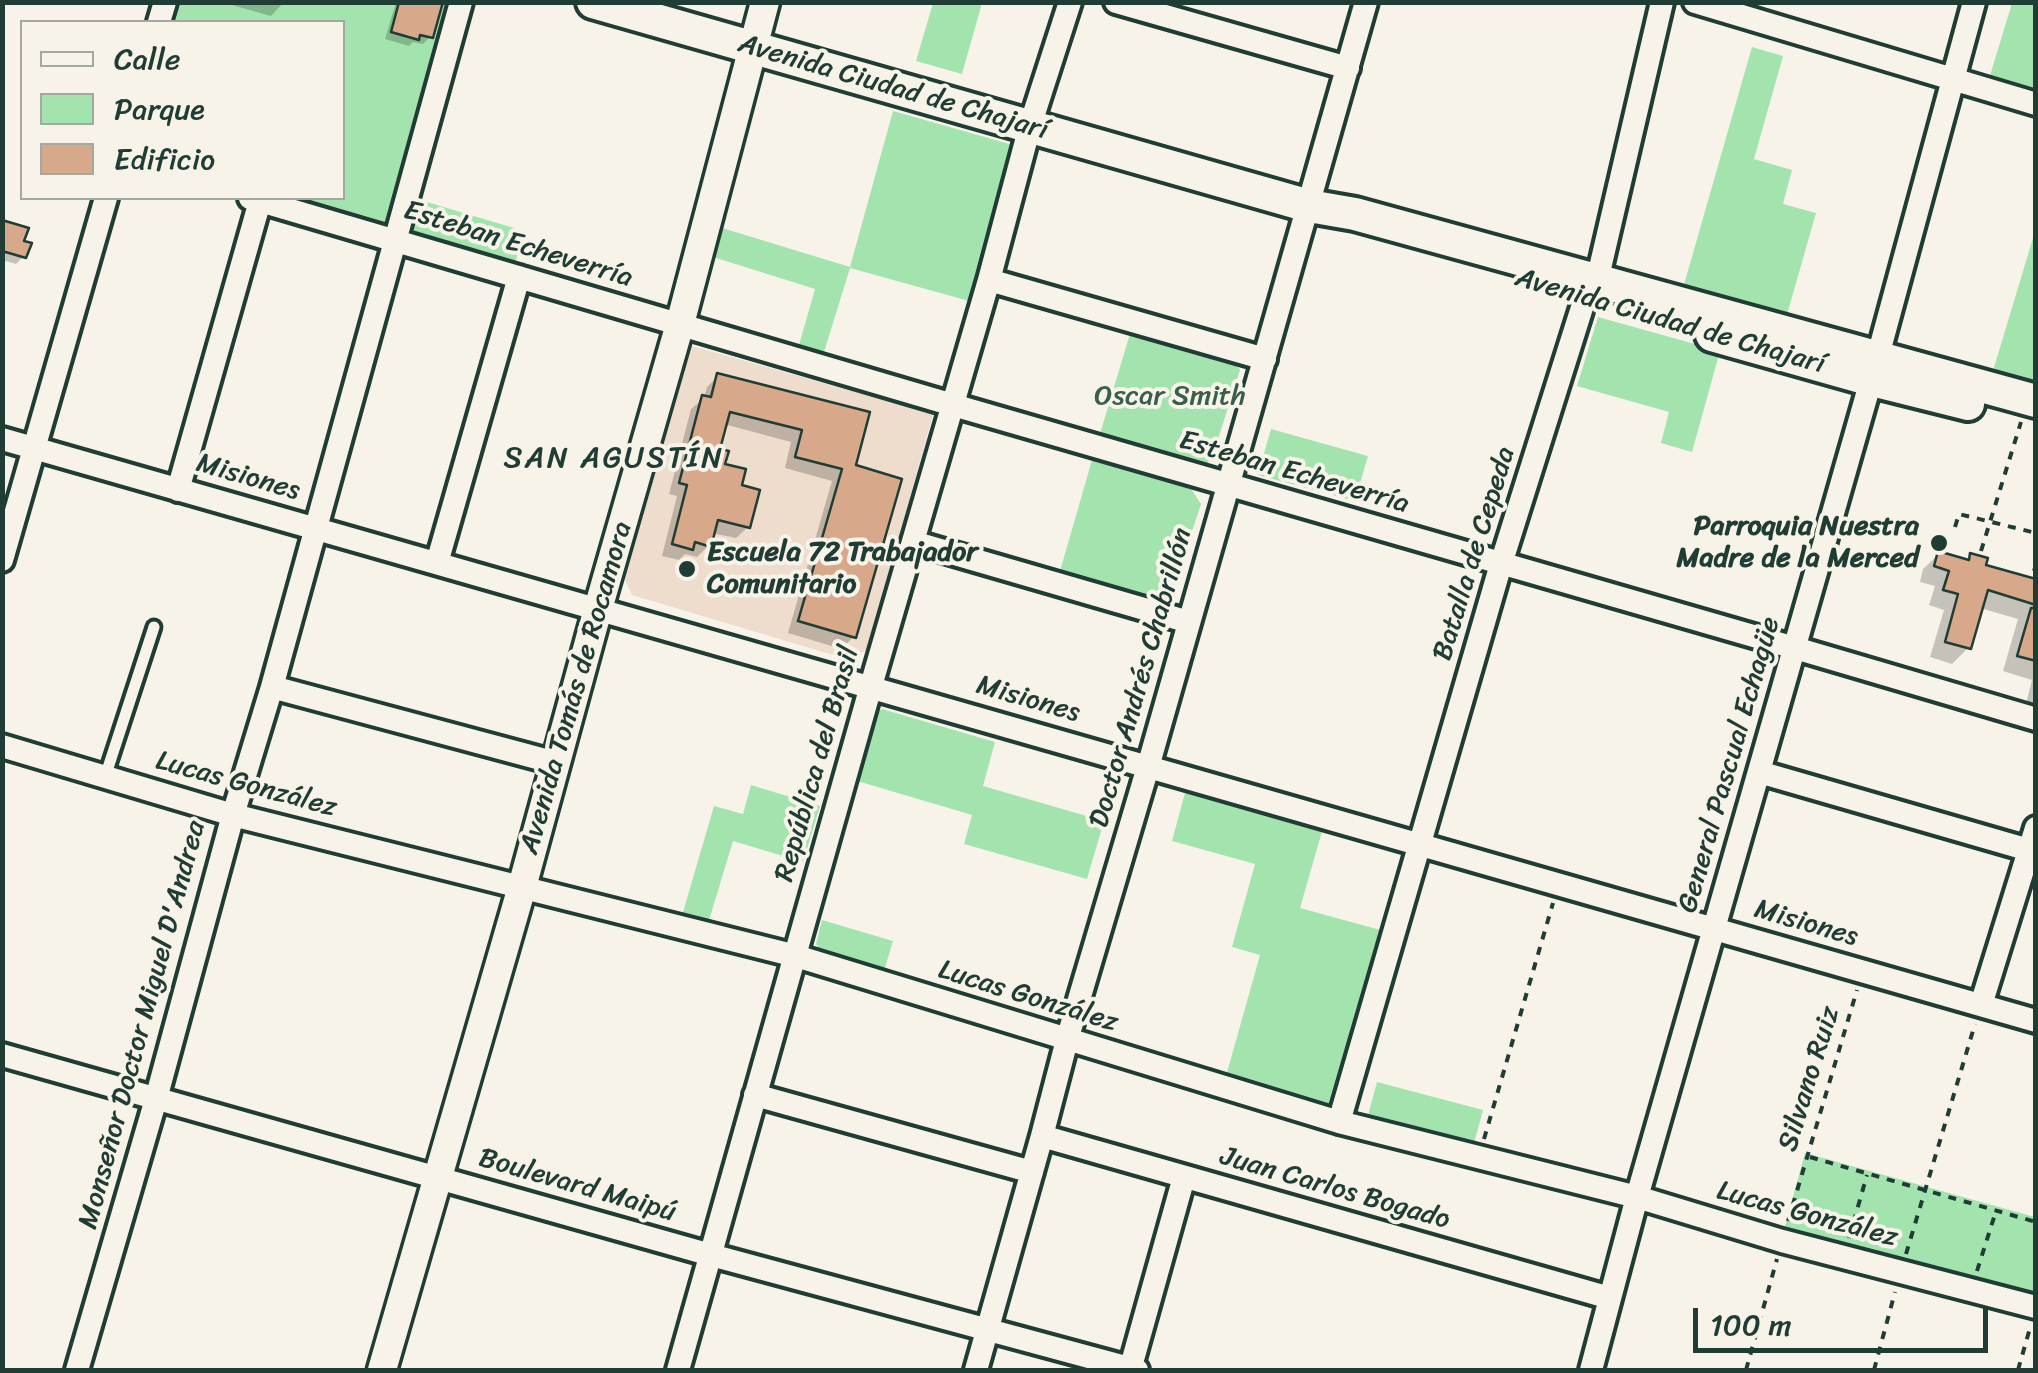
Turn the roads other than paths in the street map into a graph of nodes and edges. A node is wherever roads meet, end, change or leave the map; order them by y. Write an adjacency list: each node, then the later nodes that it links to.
1 (461, 2): 19 (street, Monseñor Doctor Miguel D'Andrea)
2 (593, 2): 10 (main road, Avenida Ciudad de Chajarí)
3 (765, 2): 10 (street, Avenida Tomás de Rocamora)
4 (1070, 2): 14 (street, República del Brasil)
5 (1116, 2): 11 (street)
6 (1366, 2): 11 (street, Doctor Andrés Chabrillón)
7 (1662, 2): 22 (street, Batalla de Cepeda)
8 (1694, 2): 12 (street)
9 (1974, 2): 12 (street, General Pascual Echagüe)
10 (752, 49): 14 (main road, Avenida Ciudad de Chajarí); 23 (street, Avenida Tomás de Rocamora)
11 (1348, 68): 18 (street, Doctor Andrés Chabrillón)
12 (1952, 80): 13 (street); 25 (street, General Pascual Echagüe)
13 (2036, 104)
14 (1030, 126): 18 (main road, Avenida Ciudad de Chajarí); 21 (street, República del Brasil)
15 (105, 200): 29 (street)
16 (255, 200): 31 (street)
17 (258, 200): 19 (street, Esteban Echeverría)
18 (1310, 206): 22 (main road, Avenida Ciudad de Chajarí); 24 (street, Doctor Andrés Chabrillón)
19 (394, 239): 20 (street, Esteban Echeverría); 32 (street, Monseñor Doctor Miguel D'Andrea)
20 (519, 277): 23 (street, Esteban Echeverría); 35 (street)
21 (990, 280): 24 (street); 26 (street, República del Brasil)
22 (1591, 290): 25 (main road, Avenida Ciudad de Chajarí); 36 (street, Batalla de Cepeda)
23 (680, 324): 26 (street, Esteban Echeverría); 37 (street, Avenida Tomás de Rocamora)
24 (1264, 359): 30 (street, Doctor Andrés Chabrillón)
25 (1875, 368): 27 (main road, Avenida Ciudad de Chajarí); 40 (street, General Pascual Echagüe)
26 (952, 406): 30 (street, Esteban Echeverría); 33 (street, República del Brasil)
27 (2031, 414)
28 (2, 439): 29 (street, Misiones)
29 (34, 448): 31 (street, Misiones); 34 (street)
30 (1228, 486): 36 (street, Esteban Echeverría); 38 (street, Doctor Andrés Chabrillón)
31 (178, 490): 32 (street, Misiones)
32 (316, 529): 35 (street, Misiones); 42 (street, Monseñor Doctor Miguel D'Andrea)
33 (913, 542): 38 (street); 41 (street, República del Brasil)
34 (2, 560)
35 (437, 564): 37 (street, Misiones)
36 (1501, 564): 40 (street, Esteban Echeverría); 51 (street, Batalla de Cepeda)
37 (598, 610): 41 (street, Misiones); 45 (street, Avenida Tomás de Rocamora)
38 (1190, 622): 46 (street, Doctor Andrés Chabrillón)
39 (154, 627): 48 (lane)
40 (1795, 648): 43 (street, Esteban Echeverría); 47 (street, General Pascual Echagüe)
41 (871, 686): 46 (street, Misiones); 54 (street, República del Brasil)
42 (272, 687): 45 (street); 49 (street, Monseñor Doctor Miguel D'Andrea)
43 (2036, 719)
44 (2, 746): 48 (street, Lucas González)
45 (556, 763): 52 (street, Avenida Tomás de Rocamora)
46 (1148, 767): 51 (street, Misiones); 57 (street, Doctor Andrés Chabrillón)
47 (1759, 772): 50 (street); 53 (street, General Pascual Echagüe)
48 (105, 777): 49 (street, Lucas González)
49 (232, 816): 52 (street, Lucas González); 60 (street, Monseñor Doctor Miguel D'Andrea)
50 (2032, 839): 55 (street)
51 (1420, 846): 53 (street, Misiones); 61 (street, Batalla de Cepeda)
52 (522, 887): 54 (street, Lucas González); 65 (street, Avenida Tomás de Rocamora)
53 (1713, 929): 55 (street, Misiones); 66 (street, General Pascual Echagüe)
54 (796, 956): 57 (street, Lucas González); 59 (street, República del Brasil)
55 (1981, 1005): 56 (street, Misiones)
56 (2036, 1021)
57 (1066, 1040): 61 (street, Lucas González); 62 (street, Doctor Andrés Chabrillón)
58 (2, 1055): 60 (street, Boulevard Maipú)
59 (755, 1095): 63 (street); 67 (street, República del Brasil)
60 (156, 1099): 65 (street, Boulevard Maipú); 71 (street, Monseñor Doctor Miguel D'Andrea)
61 (1340, 1122): 66 (street, Lucas González)
62 (1042, 1136): 63 (street, Doctor Andrés Chabrillón); 64 (street, Juan Carlos Bogado)
63 (1032, 1172): 70 (street, Doctor Andrés Chabrillón)
64 (1184, 1177): 68 (street, Juan Carlos Bogado); 75 (street)
65 (438, 1178): 67 (street, Boulevard Maipú); 72 (street, Avenida Tomás de Rocamora)
66 (1637, 1198): 68 (street, General Pascual Echagüe); 69 (street, Lucas González)
67 (711, 1255): 70 (street, Boulevard Maipú); 73 (street, República del Brasil)
68 (1610, 1298): 76 (street, General Pascual Echagüe)
69 (2033, 1316)
70 (988, 1329): 74 (street, Doctor Andrés Chabrillón); 75 (street, Boulevard Maipú)
71 (77, 1370)
72 (382, 1370)
73 (678, 1370)
74 (976, 1370)
75 (1133, 1370)
76 (1591, 1370)

